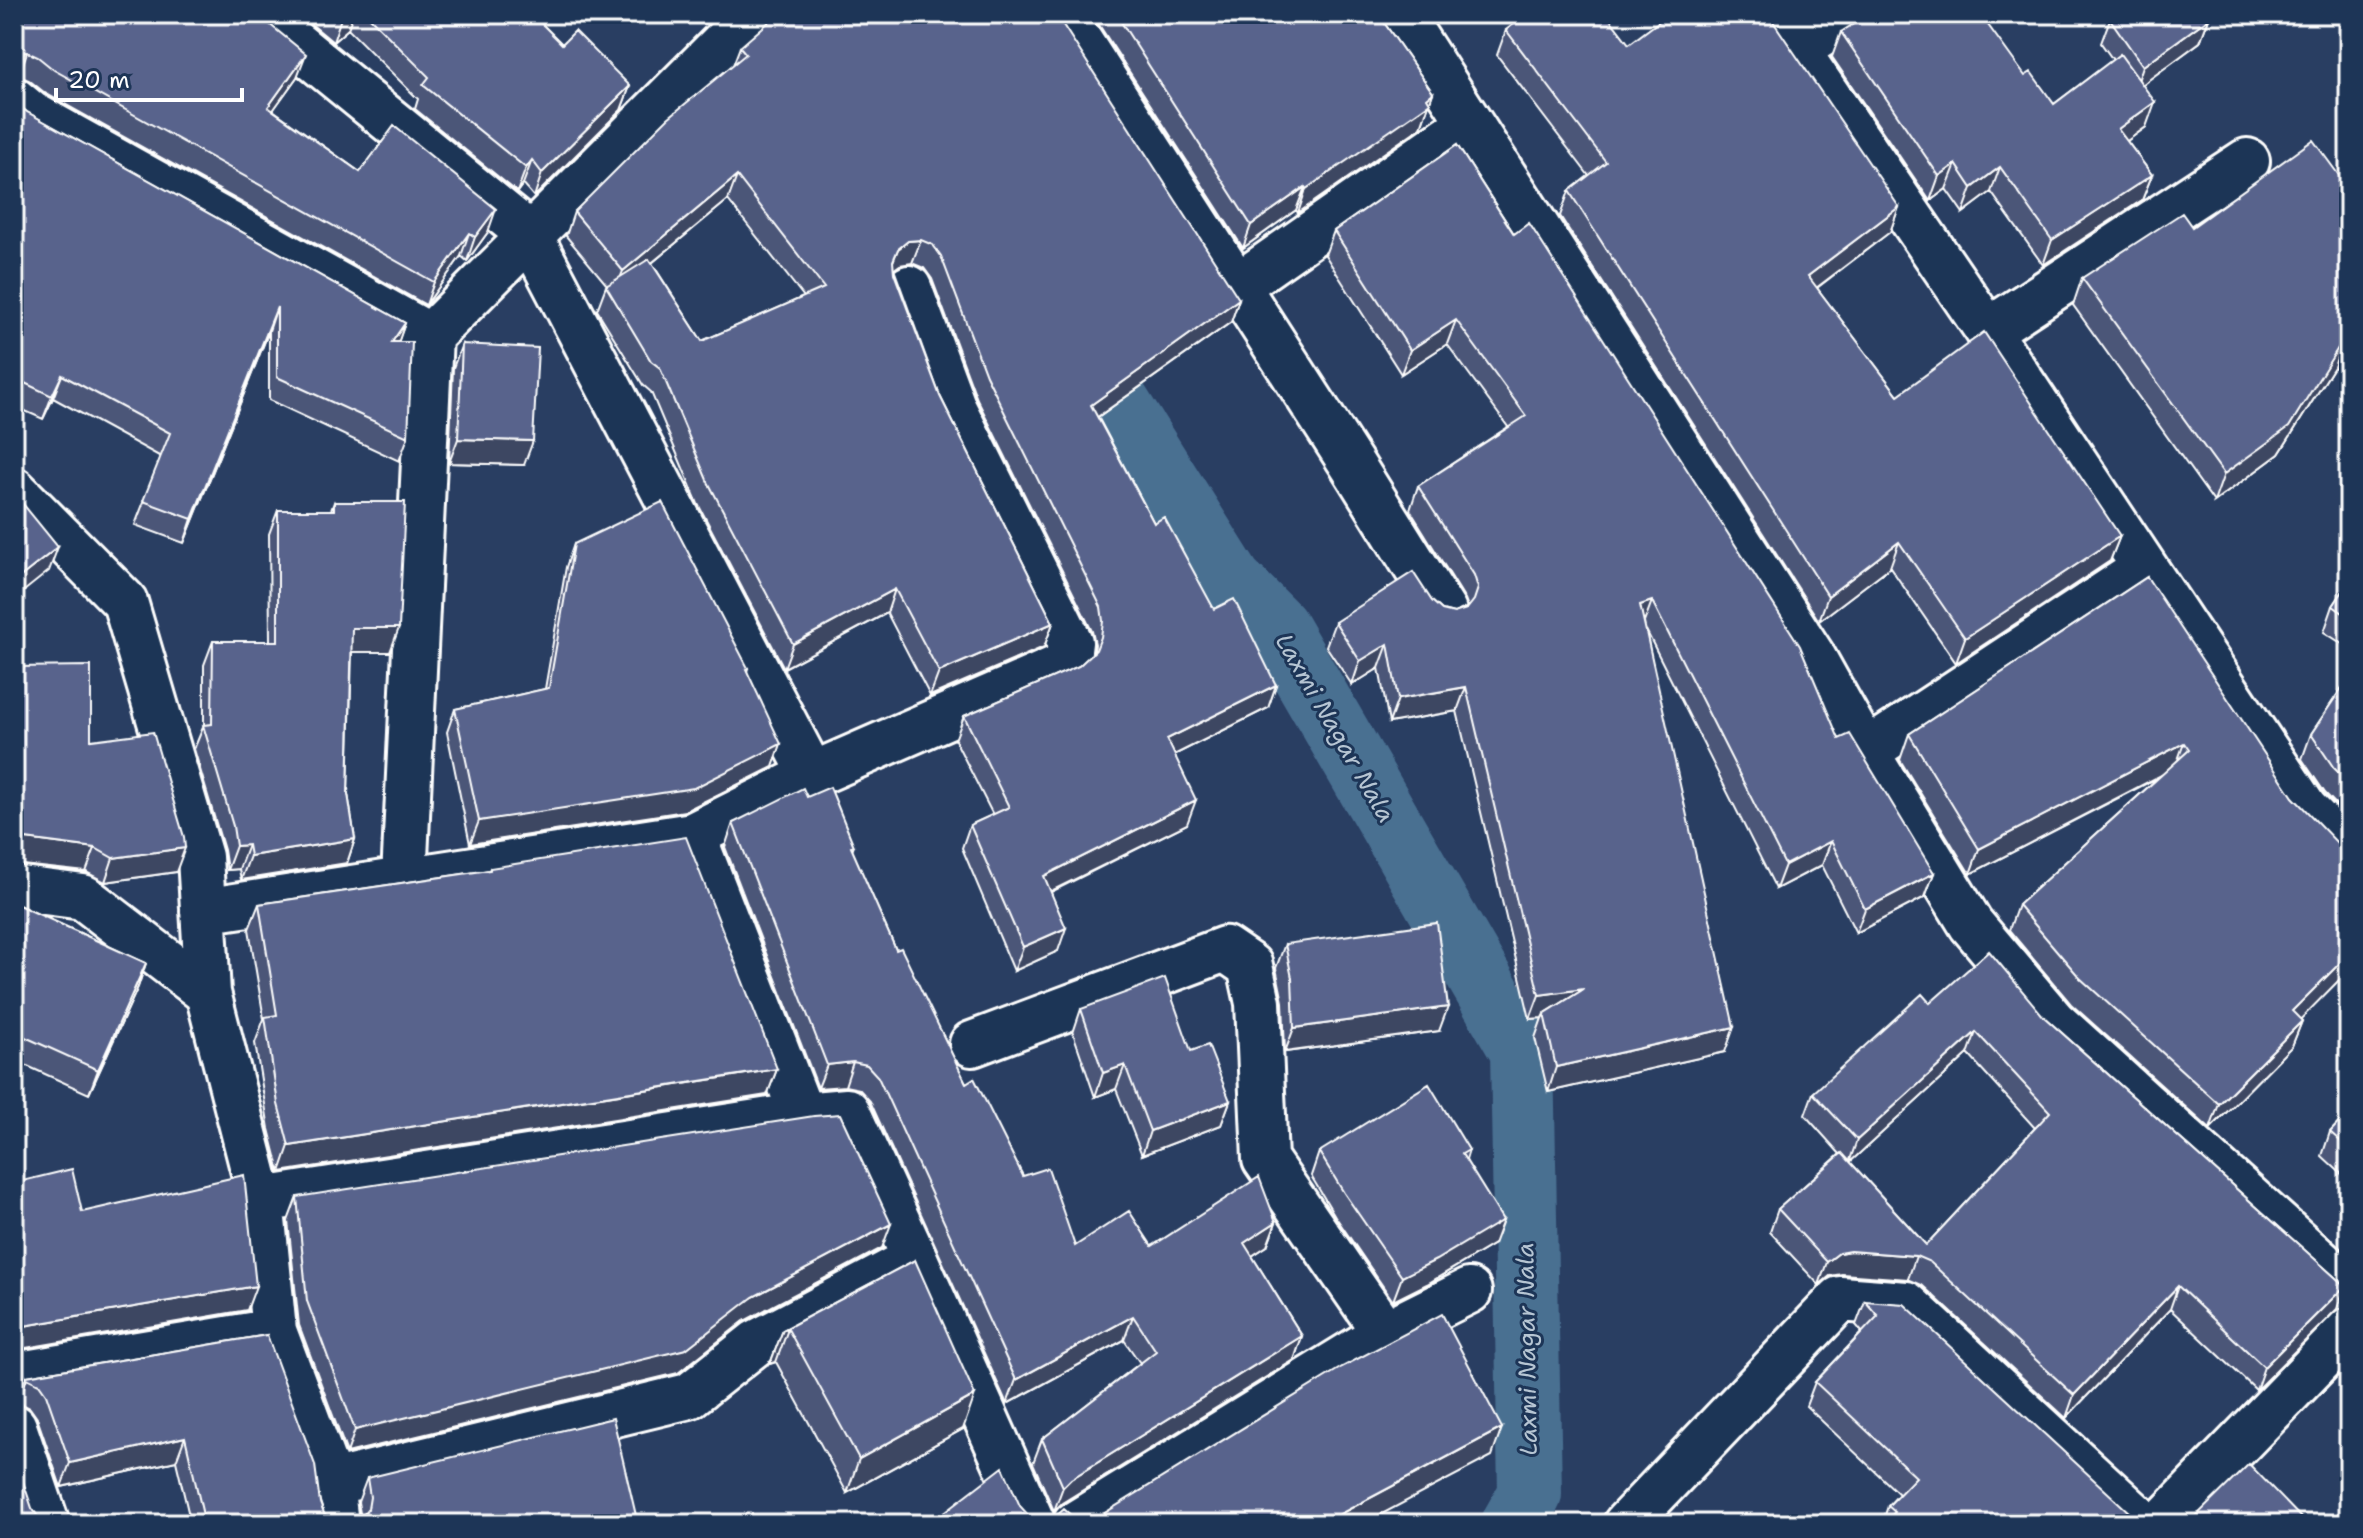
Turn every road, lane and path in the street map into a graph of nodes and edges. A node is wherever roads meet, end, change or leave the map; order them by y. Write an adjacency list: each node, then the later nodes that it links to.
1 (259, 14): 11 (street)
2 (1062, 14): 12 (street)
3 (1400, 14): 9 (street)
4 (1772, 14): 7 (street)
5 (1853, 14): 7 (street)
6 (748, 19): 11 (street)
7 (1797, 50): 14 (street)
8 (14, 100): 15 (street)
9 (1470, 123): 12 (street); 19 (street)
10 (2247, 161): 14 (street)
11 (529, 234): 15 (street); 20 (street)
12 (1237, 286): 18 (street)
13 (909, 288): 20 (street)
14 (1988, 331): 17 (street)
15 (430, 336): 23 (street)
16 (14, 490): 25 (street)
17 (2145, 568): 19 (street); 22 (street)
18 (1444, 612)
19 (1866, 752): 31 (street)
20 (812, 775): 21 (street)
21 (693, 835): 23 (street); 28 (street)
22 (2349, 854)
23 (404, 879): 25 (street)
24 (14, 888): 26 (street)
25 (203, 911): 26 (street)
26 (208, 993): 29 (street)
27 (972, 1044): 35 (street)
28 (802, 1115): 29 (street); 30 (street)
29 (261, 1200): 34 (street)
30 (915, 1259): 38 (street); 40 (street)
31 (2349, 1288)
32 (1469, 1291): 35 (street)
33 (2349, 1330): 44 (street)
34 (274, 1331): 36 (street); 38 (street)
35 (1385, 1333): 41 (street)
36 (14, 1375)
37 (14, 1427): 39 (street)
38 (333, 1504)
39 (47, 1524)
40 (1033, 1524)
41 (1075, 1524)
42 (1626, 1524): 43 (street)
43 (2144, 1524)
44 (2161, 1524)

